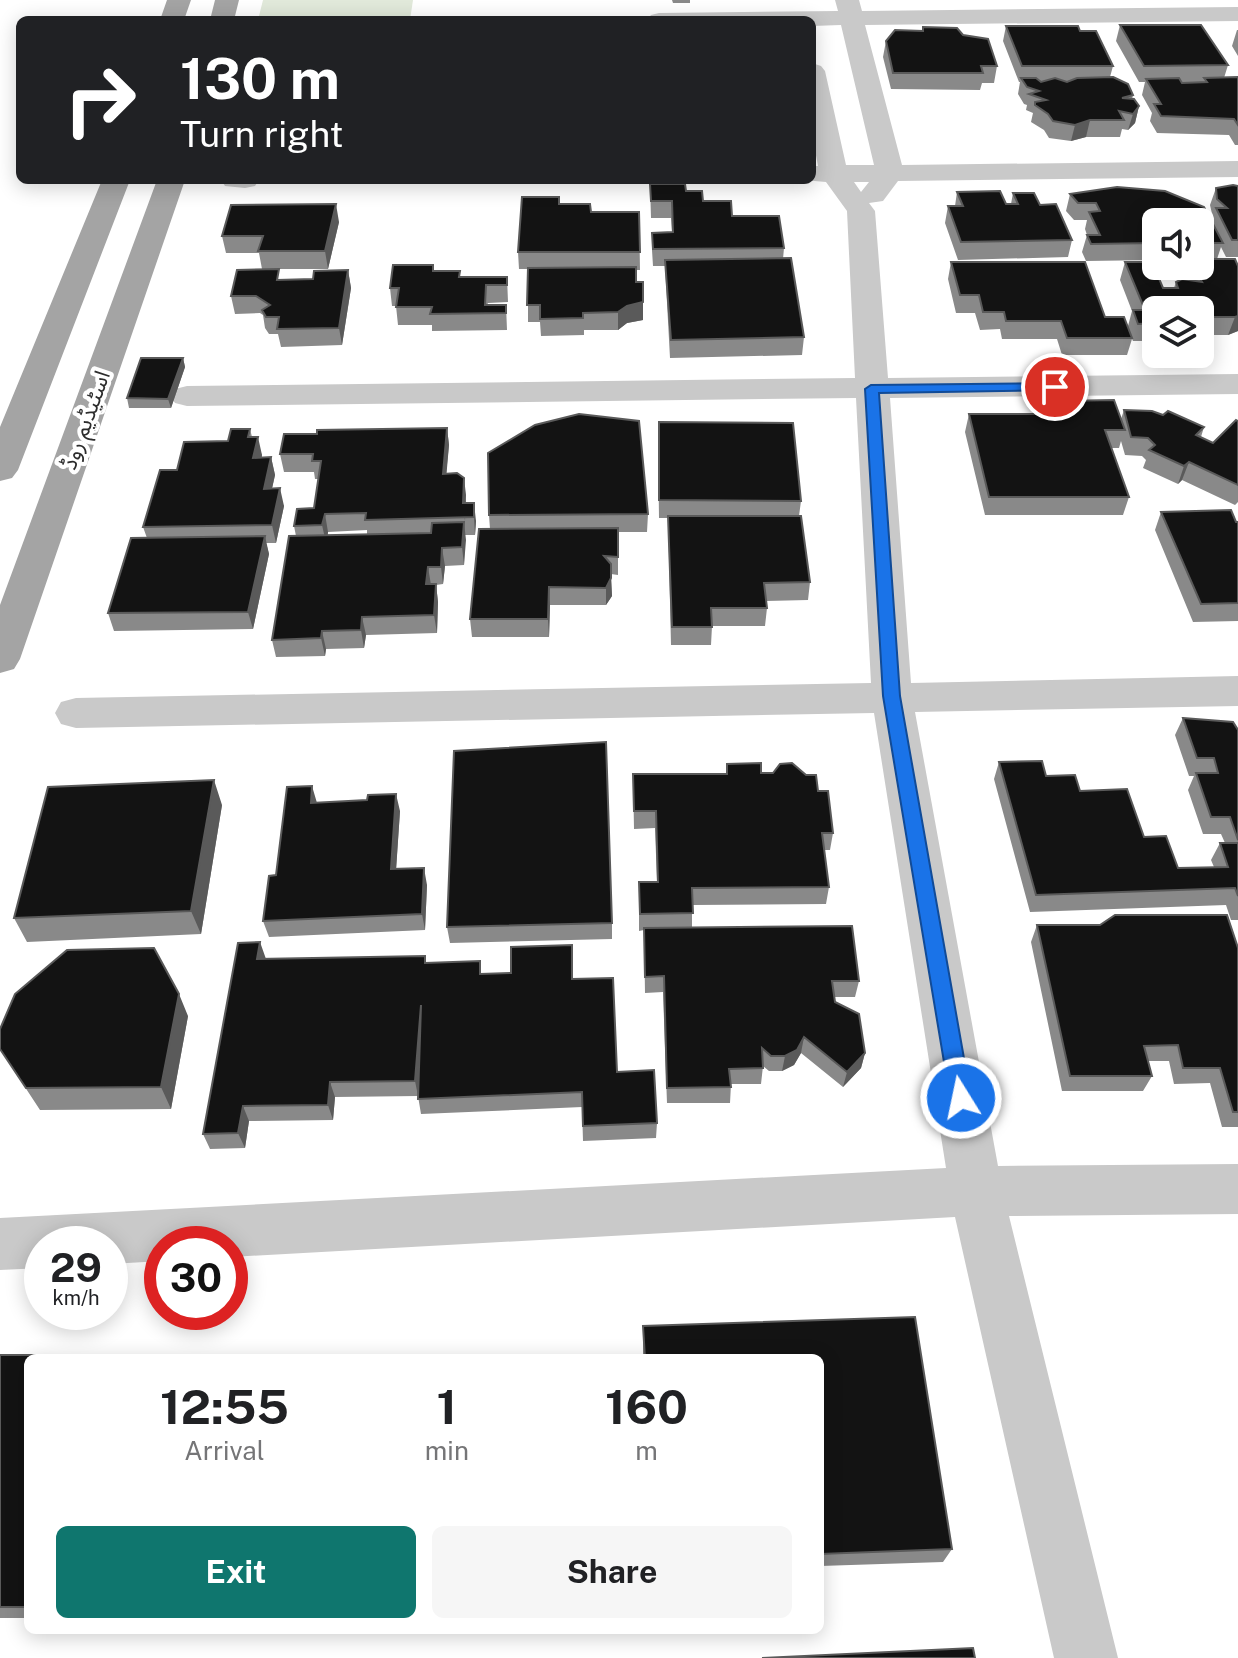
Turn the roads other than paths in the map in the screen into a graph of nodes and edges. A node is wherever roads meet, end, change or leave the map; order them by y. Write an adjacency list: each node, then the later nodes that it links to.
1 (850, 9): 2 (street); 3 (street); 7 (street)
2 (799, 13): 4 (street)
3 (1238, 14)
4 (739, 16)
5 (816, 108): 8 (street)
6 (1238, 169): 7 (street)
7 (890, 173): 8 (street); 11 (street)
8 (823, 174): 11 (street)
9 (114, 184): 15 (main road)
10 (170, 184): 17 (main road, اسٹیڈیم روڈ)
11 (861, 211): 13 (street)
12 (1238, 384): 13 (street)
13 (871, 389): 14 (street); 19 (street)
14 (187, 396)
15 (7, 438): 16 (main road)
16 (0, 470)
17 (0, 659)
18 (1238, 691): 19 (street)
19 (892, 696): 20 (street); 22 (street)
20 (76, 713)
21 (1238, 1189): 22 (street)
22 (976, 1191): 23 (street); 24 (street)
23 (0, 1244)
24 (1086, 1658)

